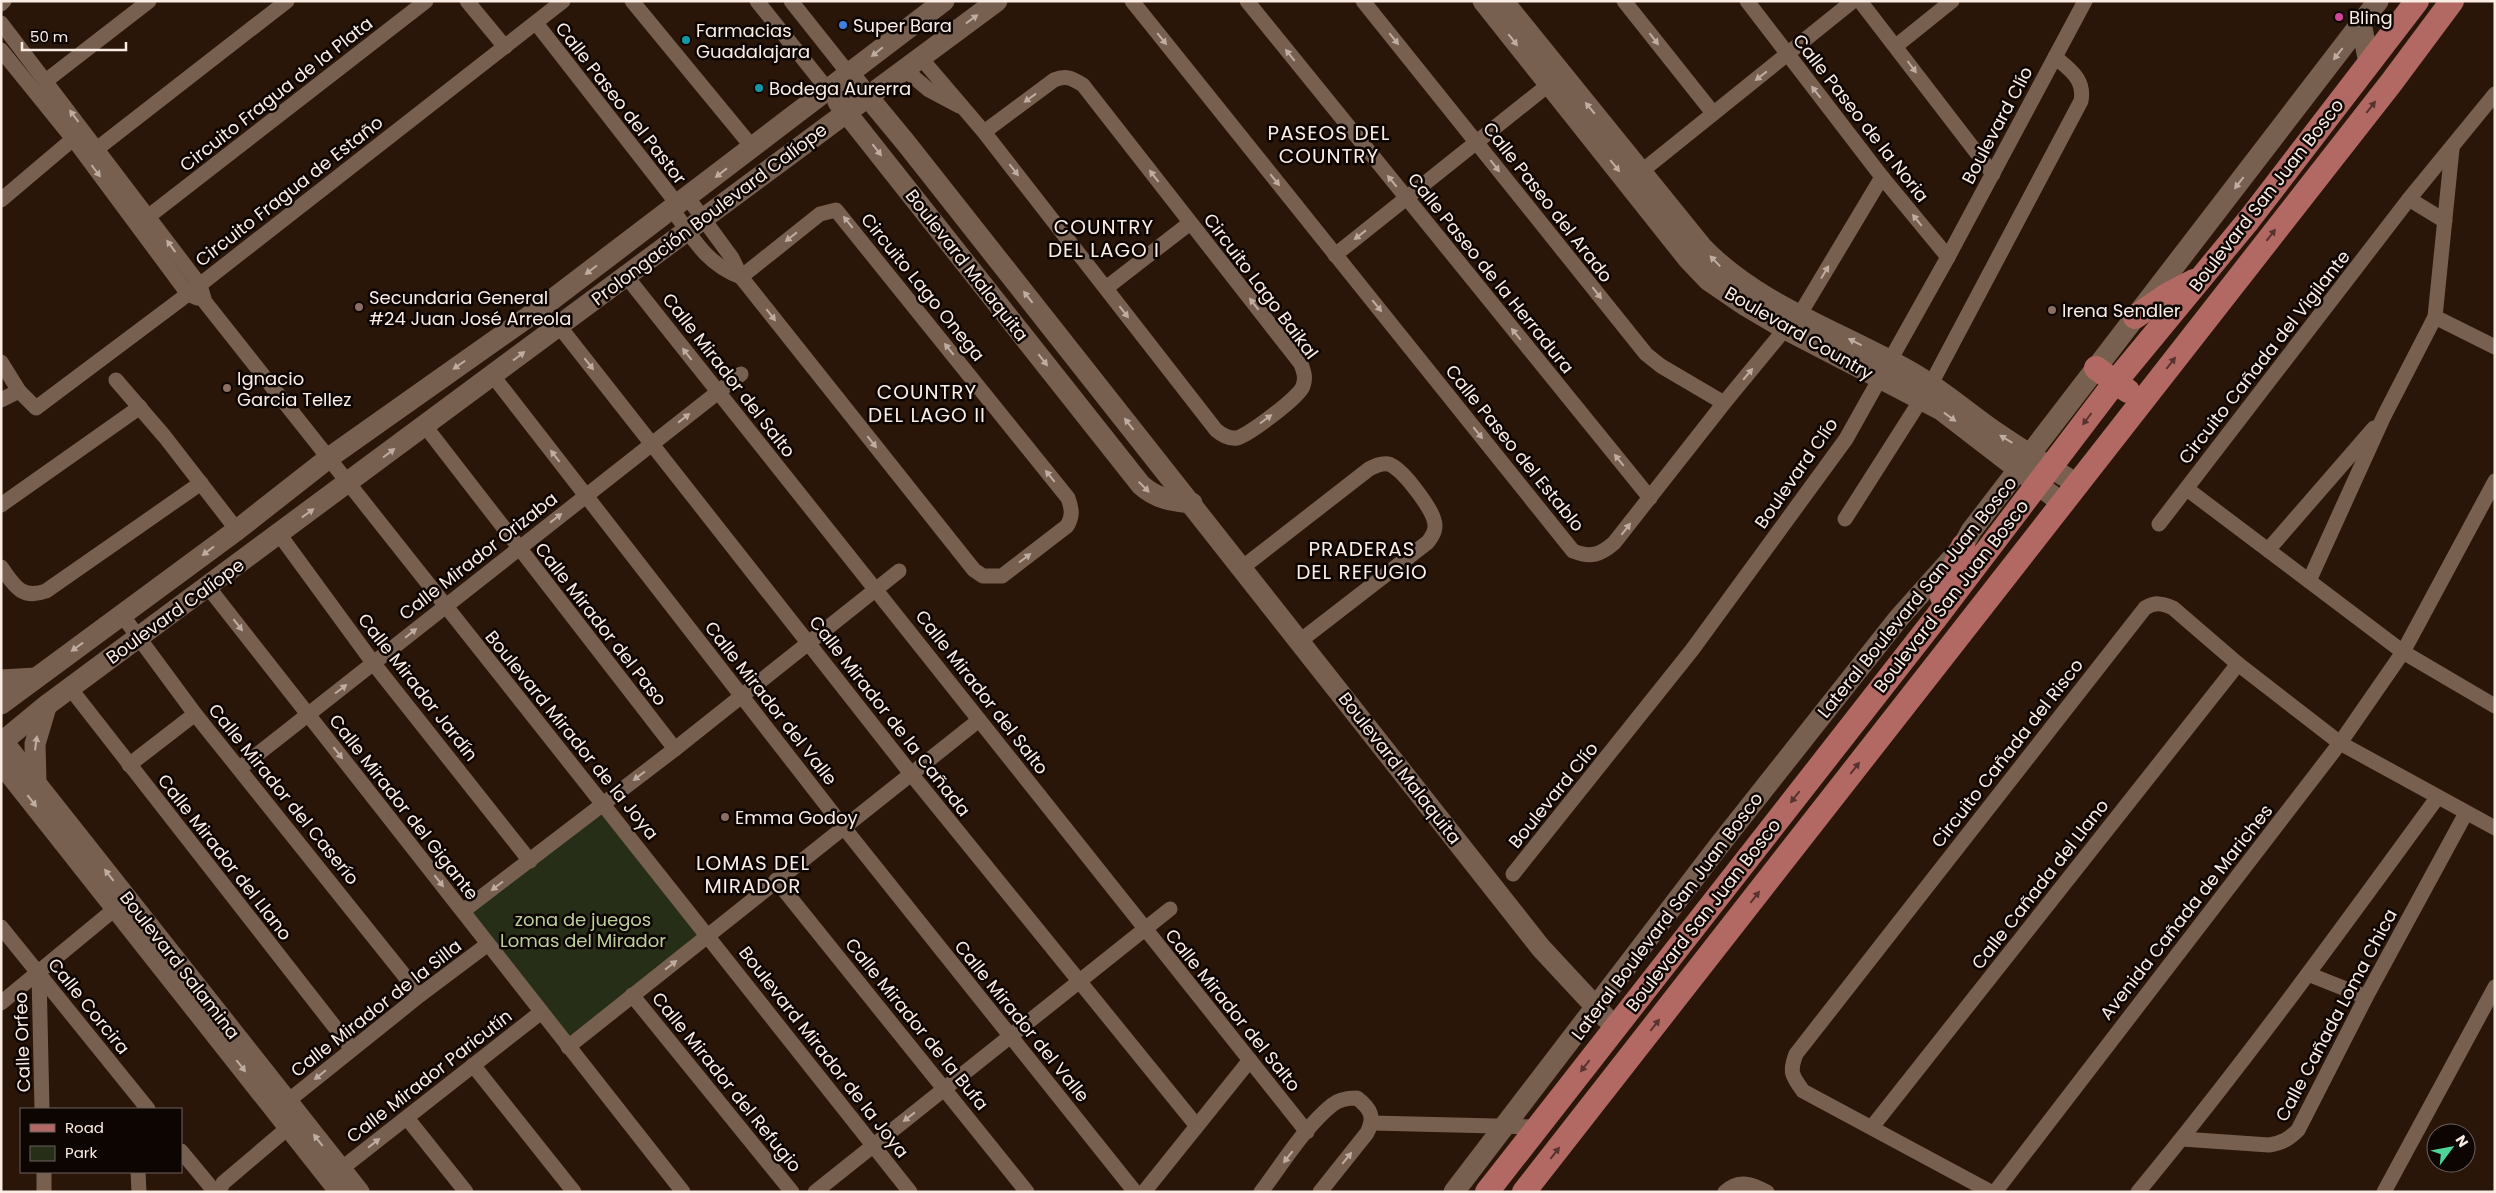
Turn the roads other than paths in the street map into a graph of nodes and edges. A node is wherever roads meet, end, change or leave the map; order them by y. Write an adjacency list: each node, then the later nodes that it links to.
1 (149, 1): 36 (street)
2 (287, 1): 49 (street)
3 (426, 1): 59 (street, Circuito Fragua de la Plata)
4 (467, 1): 28 (street)
5 (563, 1): 26 (street, Circuito Fragua de Estaño)
6 (632, 1): 50 (street)
7 (757, 1): 38 (street, Boulevard Malaquita)
8 (791, 1): 35 (street, Boulevard Malaquita)
9 (997, 1): 33 (street, Prolongación Boulevard Calíope, one-way to 9)
10 (1132, 1): 63 (street, Calle Paseo del Establo, one-way to 63)
11 (1247, 1): 56 (street, Calle Paseo de la Herradura, one-way to 11)
12 (1363, 1): 48 (street, Calle Paseo del Arado, one-way to 48)
13 (1483, 1): 37 (street, Boulevard Country, one-way to 37)
14 (1503, 1): 37 (street, Boulevard Country)
15 (1624, 1): 44 (street, one-way to 44)
16 (1747, 1): 31 (street, Calle Paseo de la Noria)
17 (1853, 1): 31 (street)
18 (1860, 1): 29 (street)
19 (1952, 1): 29 (street)
20 (2085, 1): 32 (street, Boulevard Clío)
21 (2378, 1): 27 (street, Lateral Boulevard San Juan Bosco)
22 (2417, 1): 34 (main road, Boulevard San Juan Bosco)
23 (2452, 1): 91 (main road, Boulevard San Juan Bosco, one-way to 23)
24 (937, 3): 35 (street, Prolongación Boulevard Calíope, one-way to 35)
25 (1, 22): 36 (street, Boulevard Mirador de la Joya)
26 (536, 23): 28 (street, Circuito Fragua de Estaño); 58 (street, Calle Paseo del Pastor)
27 (2361, 23): 34 (street); 42 (street, Lateral Boulevard San Juan Bosco, one-way to 42)
28 (505, 46): 68 (street, Circuito Fragua de Estaño)
29 (1896, 46): 53 (street, one-way to 53)
30 (1, 50): 47 (street, Boulevard Mirador de la Joya)
31 (1787, 55): 44 (street, one-way to 44); 54 (street, Calle Paseo de la Noria, one-way to 31)
32 (2054, 57): 53 (street, Boulevard Clío); 88 (street, Boulevard Clío)
33 (912, 63): 40 (street, Prolongación Boulevard Calíope); 41 (street, Circuito Lago Baikal); 41 (street, Circuito Lago Baikal)
34 (2369, 63): 45 (main road, Boulevard San Juan Bosco)
35 (849, 74): 38 (street, Prolongación Boulevard Calíope); 40 (street, Boulevard Malaquita)
36 (47, 80): 49 (street, Boulevard Mirador de la Joya, one-way to 36)
37 (1555, 80): 48 (street); 52 (street, Boulevard Country, one-way to 37); 76 (street, Boulevard Country, one-way to 76)
38 (828, 90): 43 (street, Boulevard Malaquita); 50 (street, Prolongación Boulevard Calíope)
39 (2495, 94): 51 (street, Circuito Cañada del Vigilante)
40 (868, 96): 43 (street, Prolongación Boulevard Calíope); 105 (street, Boulevard Malaquita, one-way to 40)
41 (964, 109): 46 (street, Circuito Lago Baikal)
42 (2293, 111): 45 (street); 73 (street, Lateral Boulevard San Juan Bosco, one-way to 73)
43 (847, 112): 62 (street, Prolongación Boulevard Calíope); 105 (street, Boulevard Malaquita, one-way to 105)
44 (1713, 114): 52 (street)
45 (2318, 130): 65 (main road, Boulevard San Juan Bosco)
46 (984, 132): 61 (street, Circuito Lago Baikal, one-way to 46); 69 (street, Circuito Lago Baikal, one-way to 69)
47 (73, 139): 55 (street); 70 (street, Boulevard Mirador de la Joya, one-way to 70)
48 (1476, 142): 56 (street); 90 (street, Calle Paseo del Arado, one-way to 90)
49 (98, 148): 59 (street, Boulevard Mirador de la Joya)
50 (753, 148): 58 (street, Prolongación Boulevard Calíope, one-way to 58)
51 (2452, 149): 57 (street, Circuito Cañada del Vigilante); 60 (street)
52 (1642, 171): 72 (street, Boulevard Country, one-way to 52)
53 (1993, 174): 64 (street, Boulevard Clío)
54 (1882, 177): 64 (street, Calle Paseo de la Noria, one-way to 54); 72 (street, Calle Paseo del Establo, one-way to 54)
55 (3, 193)
56 (1406, 199): 63 (street, one-way to 63); 104 (street, Calle Paseo de la Herradura, one-way to 56)
57 (2409, 199): 60 (street); 101 (street, Circuito Cañada del Vigilante)
58 (679, 204): 62 (street, Circuito Lago Onega); 96 (street, Prolongación Boulevard Calíope, one-way to 96)
59 (149, 216): 68 (street, Boulevard Mirador de la Joya, one-way to 59)
60 (2445, 221): 74 (street)
61 (1190, 223): 69 (street); 69 (street, Circuito Lago Baikal, one-way to 61)
62 (695, 224): 66 (street, Prolongación Boulevard Calíope); 67 (street, Circuito Lago Onega)
63 (1335, 255): 104 (street, Calle Paseo del Establo, one-way to 104)
64 (1948, 257): 78 (street, Boulevard Clío)
65 (2204, 275): 73 (main road); 85 (main road, Boulevard San Juan Bosco)
66 (626, 276): 75 (street, Prolongación Boulevard Calíope); 87 (street, Calle Mirador del Salto, one-way to 66)
67 (741, 277): 67 (street, Circuito Lago Onega, one-way to 67)
68 (200, 285): 70 (street, Circuito Fragua de Estaño); 71 (street, Boulevard Mirador de la Joya)
69 (1106, 288)
70 (188, 294): 71 (street, Boulevard Mirador de la Joya); 86 (street, Circuito Fragua de Estaño)
71 (205, 302): 96 (street, Boulevard Mirador de la Joya)
72 (1800, 314): 76 (street, Calle Paseo del Establo); 78 (street, Boulevard Country, one-way to 72)
73 (2136, 317): 80 (street, Lateral Boulevard San Juan Bosco)
74 (2435, 317): 77 (street); 93 (street)
75 (559, 326): 82 (street, Prolongación Boulevard Calíope, one-way to 75); 95 (street, Calle Mirador de la Cañada, one-way to 95)
76 (1785, 330): 83 (street, Boulevard Country); 90 (street, Calle Paseo del Establo, one-way to 76)
77 (2495, 347)
78 (1890, 360): 83 (street, Boulevard Clío); 88 (street, Boulevard Country)
79 (1, 362): 86 (street)
80 (2096, 368): 85 (main road); 97 (street, Lateral Boulevard San Juan Bosco)
81 (741, 374): 87 (street, Calle Mirador Orizaba)
82 (493, 376): 94 (street, Prolongación Boulevard Calíope); 103 (street, Calle Mirador del Valle, one-way to 82)
83 (1878, 379): 88 (street, Boulevard Country); 153 (street, Boulevard Clío)
84 (116, 380): 92 (street)
85 (2116, 380): 91 (main road); 97 (main road, Boulevard San Juan Bosco, one-way to 97)
86 (19, 391): 89 (street)
87 (718, 392): 95 (street, Calle Mirador Orizaba, one-way to 87); 119 (street, Calle Mirador del Salto)
88 (1927, 392): 97 (street, Boulevard Country); 107 (street, Boulevard Clío)
89 (1, 400)
90 (1724, 402): 104 (street, Calle Paseo del Establo)
91 (2141, 402): 102 (main road, Boulevard San Juan Bosco)
92 (140, 408): 99 (street); 106 (street)
93 (2384, 416): 113 (street); 117 (street)
94 (425, 426): 100 (street, Prolongación Boulevard Calíope, one-way to 94); 112 (street, Calle Mirador del Paso)
95 (650, 444): 103 (street, Calle Mirador Orizaba); 125 (street, Calle Mirador de la Cañada)
96 (330, 457): 100 (street, Boulevard Mirador de la Joya); 109 (street, Boulevard Calíope)
97 (2035, 468): 102 (street, Boulevard Country); 111 (street, Lateral Boulevard San Juan Bosco); 122 (main road, Boulevard San Juan Bosco)
98 (2495, 481): 126 (street, Avenida Cañada de Mariches)
99 (201, 482): 109 (street); 114 (street)
100 (350, 483): 110 (street, Boulevard Calíope, one-way to 100); 120 (street, Boulevard Mirador de la Joya)
101 (2187, 488): 108 (street); 113 (street, Circuito Cañada del Vigilante)
102 (2070, 493): 198 (main road, Boulevard San Juan Bosco, one-way to 102)
103 (585, 495): 112 (street, Calle Mirador Orizaba, one-way to 103); 132 (street, Calle Mirador del Valle)
104 (1650, 498)
105 (1192, 503): 115 (street, Boulevard Malaquita)
106 (1, 505)
107 (1845, 519)
108 (2160, 524)
109 (237, 530): 121 (street, Boulevard Calíope, one-way to 121)
110 (279, 534): 118 (street, Boulevard Calíope); 127 (street, Calle Mirador Jardín)
111 (1963, 546): 122 (main road); 170 (street, Lateral Boulevard San Juan Bosco)
112 (518, 548): 120 (street, Calle Mirador Orizaba); 141 (street, Calle Mirador del Paso)
113 (2268, 550): 117 (street, Circuito Cañada del Vigilante)
114 (1, 567)
115 (1243, 567): 124 (street, Boulevard Malaquita); 124 (street)
116 (899, 571): 119 (street, Calle Mirador de la Silla)
117 (2309, 581): 126 (street, Circuito Cañada del Vigilante)
118 (208, 587): 123 (street, Boulevard Calíope); 137 (street, Calle Mirador del Gigante, one-way to 137)
119 (876, 589): 125 (street, Calle Mirador de la Silla); 138 (street, Calle Mirador del Salto)
120 (445, 606): 127 (street, Calle Mirador Orizaba, one-way to 120); 148 (street, Boulevard Mirador de la Joya)
121 (122, 615): 123 (street, Calle Mirador del Caserío); 129 (street, Boulevard Calíope, one-way to 129)
122 (1934, 619): 172 (main road, Boulevard San Juan Bosco, one-way to 172)
123 (139, 637): 131 (street, Boulevard Calíope); 136 (street, Calle Mirador del Caserío)
124 (1300, 642): 170 (street, Boulevard Malaquita)
125 (810, 643): 132 (street, Calle Mirador de la Silla); 145 (street, Calle Mirador de la Cañada)
126 (2403, 652): 135 (street, Circuito Cañada del Vigilante); 140 (street, Avenida Cañada de Mariches)
127 (374, 664): 137 (street, Calle Mirador Orizaba, one-way to 127); 152 (street, Calle Mirador Jardín)
128 (2238, 664): 140 (street, Circuito Cañada del Risco); 188 (street, Calle Cañada del Llano); 188 (street, Circuito Cañada del Risco)
129 (36, 678): 130 (street); 133 (street, Boulevard Calíope)
130 (1, 680)
131 (70, 688): 134 (street, Boulevard Calíope); 143 (street, Calle Mirador del Llano)
132 (742, 696): 141 (street, Calle Mirador de la Silla); 151 (street, Calle Mirador del Valle)
133 (1, 704)
134 (47, 705): 139 (street, Boulevard Calíope); 146 (street, one-way to 134)
135 (2495, 706)
136 (195, 714): 143 (street); 144 (street, Calle Mirador del Caserío)
137 (308, 714): 144 (street, Calle Mirador Orizaba); 157 (street, Calle Mirador del Gigante, one-way to 157)
138 (979, 720): 145 (street); 159 (street, Calle Mirador del Salto)
139 (2, 741): 146 (street, Boulevard Salamina)
140 (2340, 743): 147 (street, Circuito Cañada del Risco); 220 (street, Avenida Cañada de Mariches)
141 (675, 749): 148 (street, Calle Mirador de la Silla, one-way to 148)
142 (1, 763): 155 (street, Boulevard Salamina, one-way to 155)
143 (129, 765): 175 (street, Calle Mirador del Llano)
144 (240, 768): 166 (street, Calle Mirador del Caserío)
145 (912, 775): 151 (street); 164 (street, Calle Mirador de la Cañada)
146 (36, 782): 179 (street, Boulevard Salamina, one-way to 146)
147 (2437, 798): 149 (street, Circuito Cañada del Risco); 163 (street, Calle Cañada Loma Chica)
148 (603, 803): 152 (street, Calle Mirador de la Silla); 160 (street, Boulevard Mirador de la Joya)
149 (2466, 813): 150 (street, Circuito Cañada del Risco); 168 (street, Calle Cañada Loma Chica)
150 (2495, 828)
151 (845, 829): 154 (street); 173 (street, Calle Mirador del Valle)
152 (530, 861): 157 (street, Calle Mirador de la Silla, one-way to 157)
153 (1514, 874)
154 (776, 880): 160 (street); 178 (street, Calle Mirador de la Bufa)
155 (116, 908): 162 (street); 186 (street, Boulevard Salamina, one-way to 186)
156 (1170, 909): 159 (street)
157 (463, 911): 161 (street, Calle Mirador del Gigante)
158 (1, 927): 162 (street, Calle Corcira)
159 (1145, 929): 164 (street); 176 (street, Calle Mirador del Salto)
160 (708, 935): 167 (street, one-way to 160); 191 (street, Boulevard Mirador de la Joya)
161 (488, 944): 166 (street, Calle Mirador de la Silla); 171 (street, Calle Mirador del Gigante)
162 (39, 973): 169 (street); 180 (street, Calle Corcira); 181 (street, Calle Orfeo)
163 (2308, 974): 168 (street); 190 (street, Calle Cañada Loma Chica)
164 (1078, 983): 173 (street); 184 (street, Calle Mirador de la Cañada)
165 (2495, 987): 222 (street)
166 (420, 994): 175 (street, Calle Mirador de la Silla)
167 (632, 995): 174 (street); 208 (street, Calle Mirador del Refugio)
168 (2366, 997): 190 (street, Calle Cañada Loma Chica)
169 (1, 1003)
170 (1596, 1008): 172 (street, Boulevard Malaquita); 185 (street, Lateral Boulevard San Juan Bosco)
171 (540, 1013): 174 (street, Calle Mirador del Gigante); 177 (street, Calle Mirador Paricutín)
172 (1614, 1028): 187 (main road, Boulevard San Juan Bosco, one-way to 187)
173 (1012, 1037): 178 (street); 212 (street, Calle Mirador del Valle)
174 (568, 1047): 207 (street, Calle Mirador del Gigante)
175 (352, 1049): 179 (street, Calle Mirador de la Silla, one-way to 179)
176 (1250, 1060): 184 (street); 189 (street, Calle Mirador del Salto)
177 (474, 1065): 182 (street, Calle Mirador Paricutín); 206 (street)
178 (945, 1089): 191 (street, one-way to 191); 211 (street, Calle Mirador de la Bufa)
179 (288, 1101): 193 (street, Boulevard Salamina, one-way to 179)
180 (136, 1102)
181 (42, 1108)
182 (407, 1118): 193 (street, Calle Mirador Paricutín, one-way to 182); 205 (street)
183 (1372, 1123): 185 (street); 189 (street); 215 (street, one-way to 183)
184 (1196, 1125): 213 (street)
185 (1506, 1125): 187 (street); 216 (street, Lateral Boulevard San Juan Bosco)
186 (289, 1127): 202 (street); 203 (street, Boulevard Salamina)
187 (1538, 1127): 196 (main road, Boulevard San Juan Bosco)
188 (1872, 1127): 219 (street, Circuito Cañada del Risco)
189 (1307, 1132): 214 (street, one-way to 214)
190 (2182, 1139): 221 (street, Calle Cañada Loma Chica)
191 (873, 1146): 209 (street); 210 (street, Boulevard Mirador de la Joya)
192 (182, 1151): 201 (street)
193 (341, 1169): 204 (street, Boulevard Salamina)
194 (44, 1173): 199 (street)
195 (138, 1173): 200 (street)
196 (1502, 1173): 198 (main road); 217 (main road, Boulevard San Juan Bosco)
197 (1728, 1189): 218 (street)
198 (1524, 1191)
199 (44, 1192)
200 (139, 1192)
201 (215, 1192)
202 (219, 1192)
203 (340, 1192)
204 (359, 1192)
205 (466, 1192)
206 (574, 1192)
207 (683, 1192)
208 (792, 1192)
209 (816, 1192)
210 (910, 1192)
211 (1027, 1192)
212 (1134, 1192)
213 (1144, 1192)
214 (1261, 1192)
215 (1320, 1192)
216 (1454, 1192)
217 (1487, 1192)
218 (1767, 1192)
219 (1991, 1192)
220 (1995, 1192)
221 (2138, 1192)
222 (2384, 1192)

